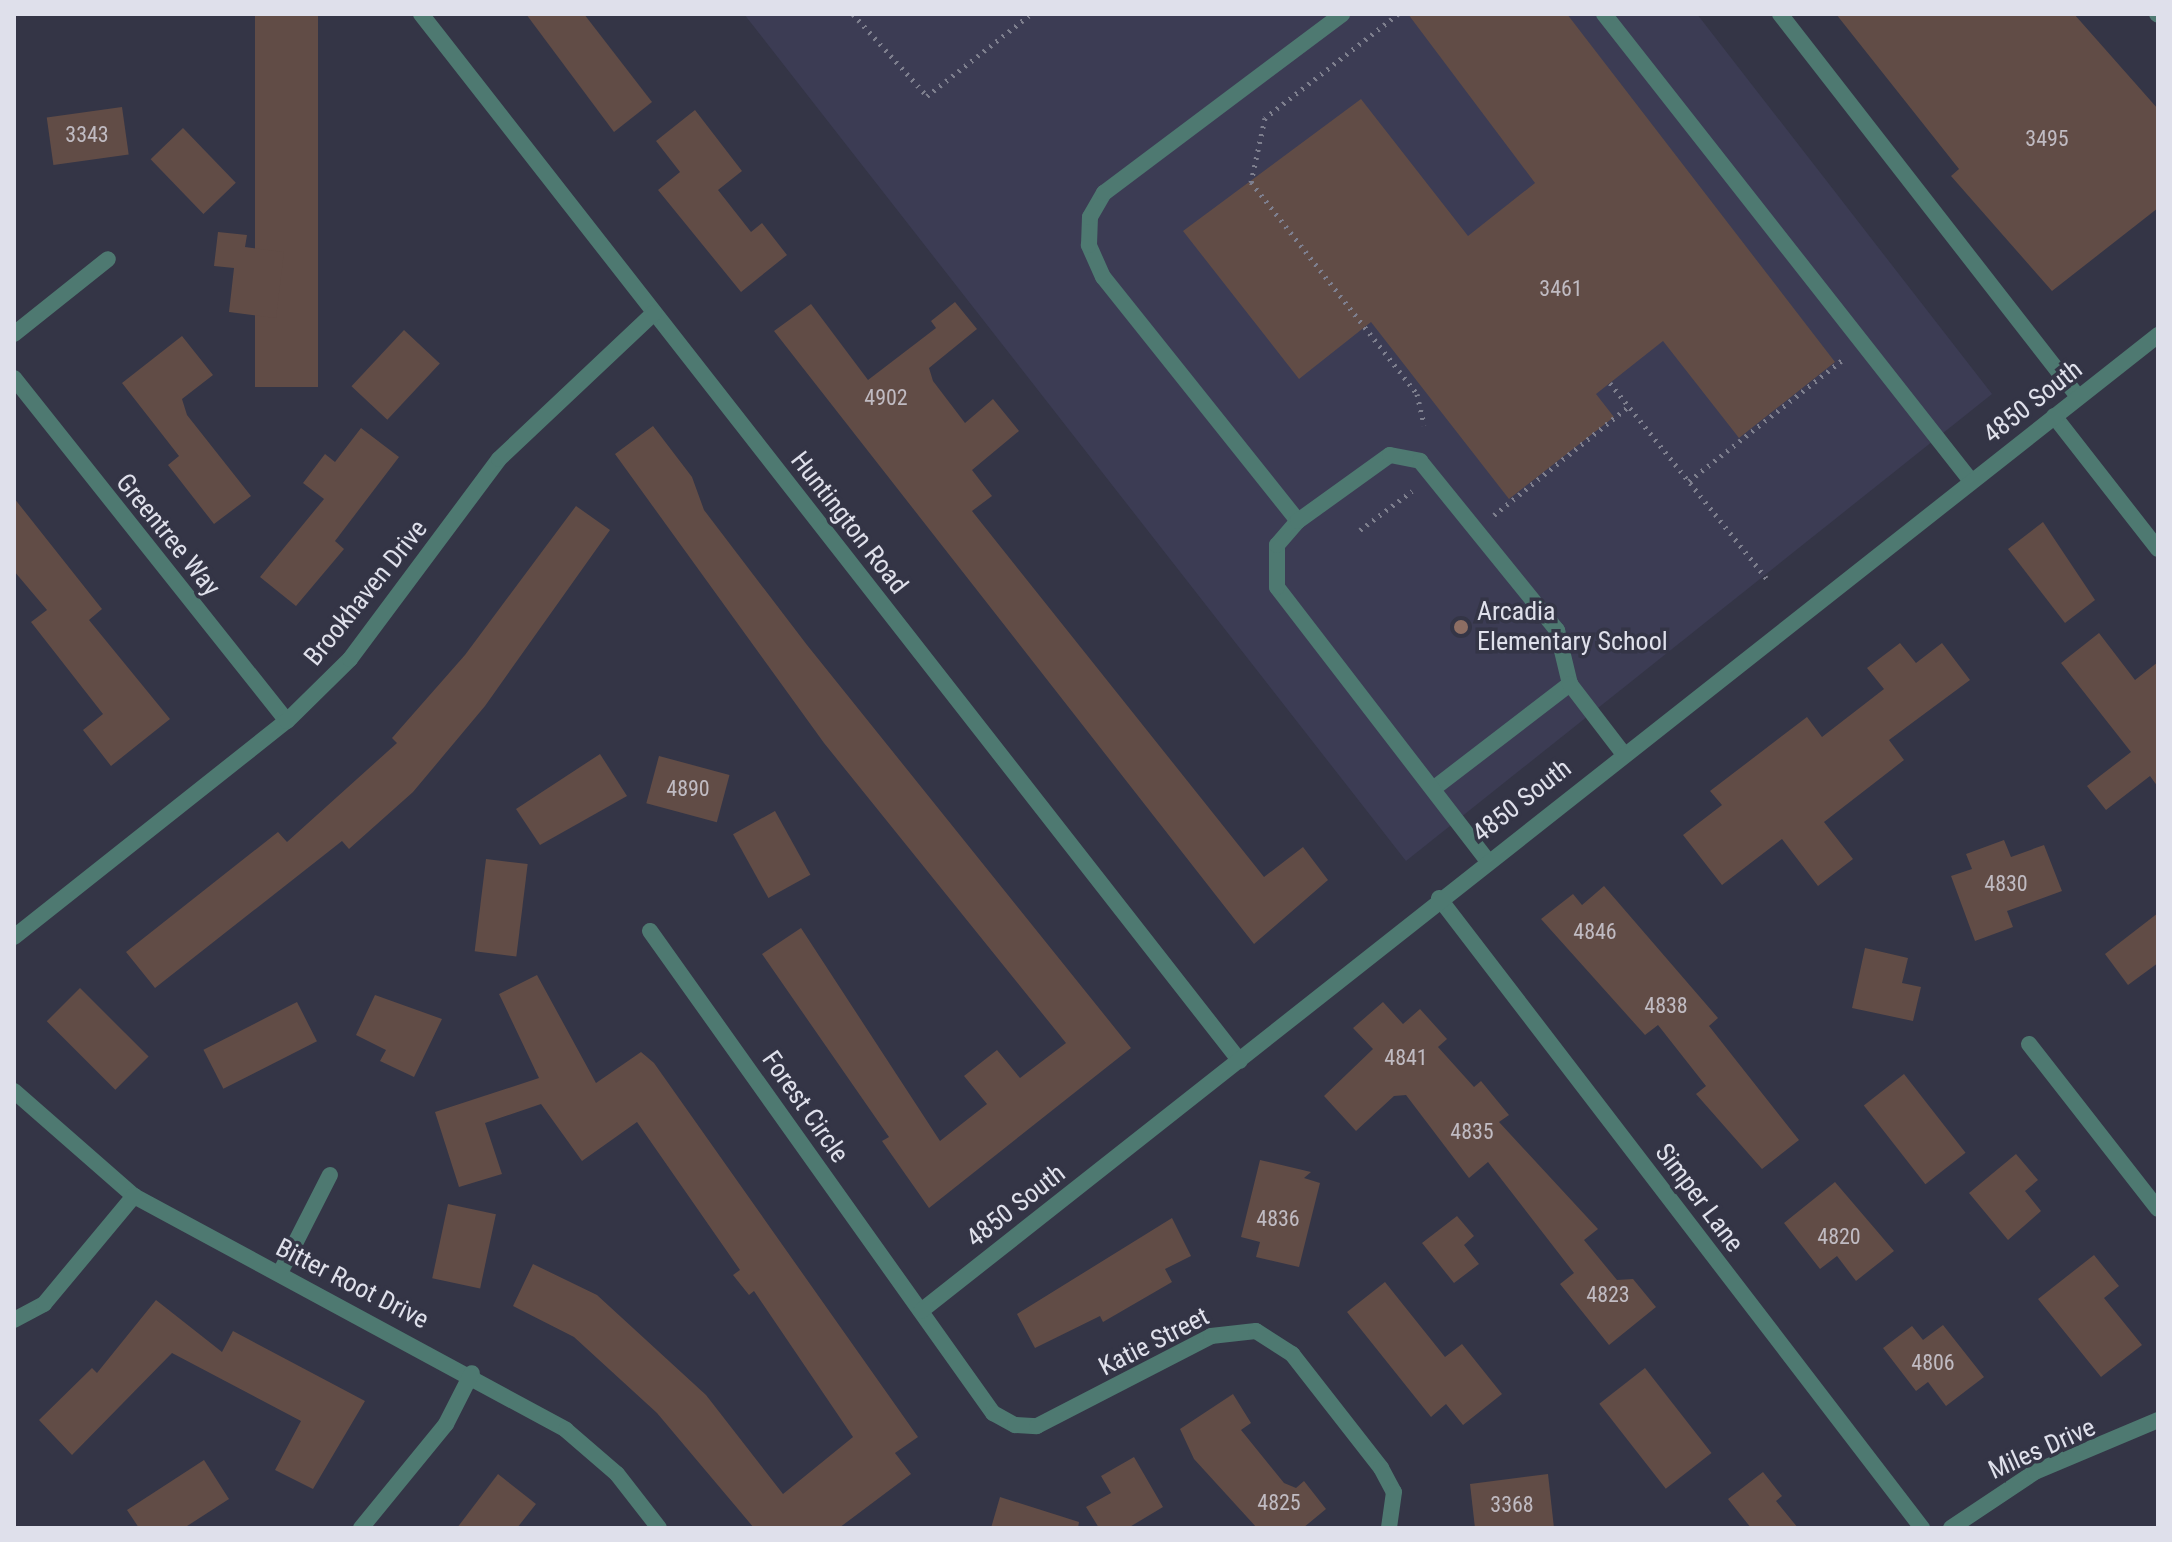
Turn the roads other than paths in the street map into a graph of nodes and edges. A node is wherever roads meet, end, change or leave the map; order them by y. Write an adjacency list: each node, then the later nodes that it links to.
1 (421, 14): 6 (street, Huntington Road)
2 (1342, 14): 13 (street)
3 (1604, 14): 12 (street)
4 (1780, 14): 10 (street)
5 (108, 259): 7 (street)
6 (654, 313): 16 (street, Brookhaven Drive); 24 (street, Huntington Road)
7 (14, 334)
8 (2158, 335): 10 (street, 4850 South)
9 (14, 378): 16 (street, Greentree Way)
10 (2078, 397): 11 (street, 4850 South)
11 (2054, 416): 12 (street, 4850 South); 14 (street)
12 (1971, 481): 17 (street, 4850 South)
13 (1298, 521): 15 (street); 18 (street)
14 (2158, 549)
15 (1570, 684): 17 (street); 18 (street)
16 (287, 721): 22 (street, Brookhaven Drive)
17 (1623, 753): 19 (street, 4850 South)
18 (1433, 789): 19 (street)
19 (1487, 860): 20 (street, 4850 South)
20 (1439, 898): 24 (street, 4850 South); 37 (street, Simper Lane)
21 (650, 931): 30 (street, Forest Circle)
22 (14, 937)
23 (2029, 1044): 28 (street)
24 (1240, 1061): 30 (street, 4850 South)
25 (14, 1091): 27 (street, Bitter Root Drive)
26 (330, 1175): 29 (street)
27 (134, 1196): 29 (street, Bitter Root Drive); 31 (street)
28 (2158, 1209)
29 (280, 1273): 32 (street, Bitter Root Drive)
30 (921, 1311): 36 (street, Katie Street)
31 (14, 1320)
32 (472, 1373): 34 (street); 35 (street, Bitter Root Drive)
33 (2158, 1420): 38 (street, Miles Drive)
34 (361, 1528)
35 (659, 1528)
36 (1389, 1528)
37 (1922, 1528)
38 (1951, 1528)

